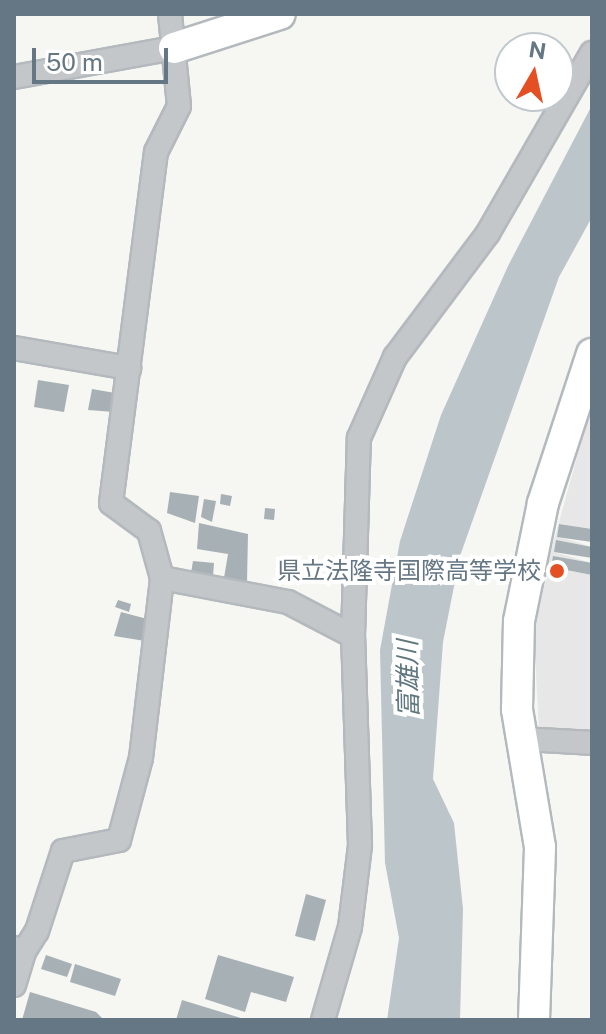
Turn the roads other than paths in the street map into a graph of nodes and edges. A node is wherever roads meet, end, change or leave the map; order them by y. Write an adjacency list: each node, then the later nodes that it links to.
1 (170, 14): 3 (street)
2 (280, 14): 3 (street)
3 (174, 48): 5 (street); 8 (street)
4 (592, 53): 10 (street)
5 (14, 77)
6 (14, 348): 8 (street)
7 (592, 354): 11 (street)
8 (129, 368): 9 (street)
9 (162, 578): 10 (street); 13 (street)
10 (353, 636): 15 (street)
11 (523, 739): 12 (street); 16 (street)
12 (592, 743)
13 (20, 949): 14 (street)
14 (14, 985)
15 (323, 1020)
16 (534, 1020)

